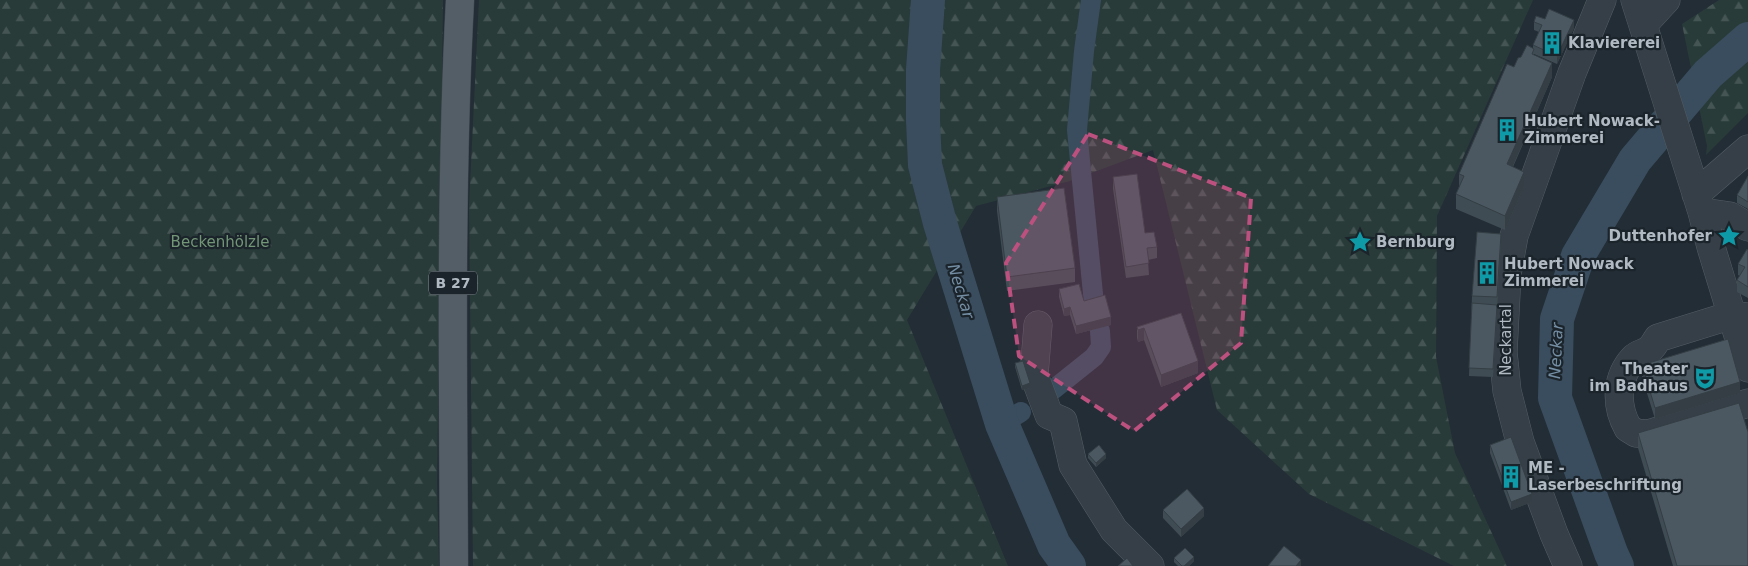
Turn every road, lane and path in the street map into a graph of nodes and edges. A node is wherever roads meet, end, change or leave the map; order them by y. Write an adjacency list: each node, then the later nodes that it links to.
1 (460, 0): 12 (main road, B 27)
2 (1602, 0): 14 (street, Neckartal)
3 (1666, 0): 4 (street)
4 (1639, 13): 6 (street)
5 (1748, 149): 6 (street)
6 (1696, 194): 7 (street); 8 (street)
7 (1748, 227)
8 (1740, 316): 10 (street); 11 (street)
9 (1038, 325): 13 (street)
10 (1748, 368)
11 (1748, 402)
12 (454, 566)
13 (1150, 566)
14 (1568, 566)

